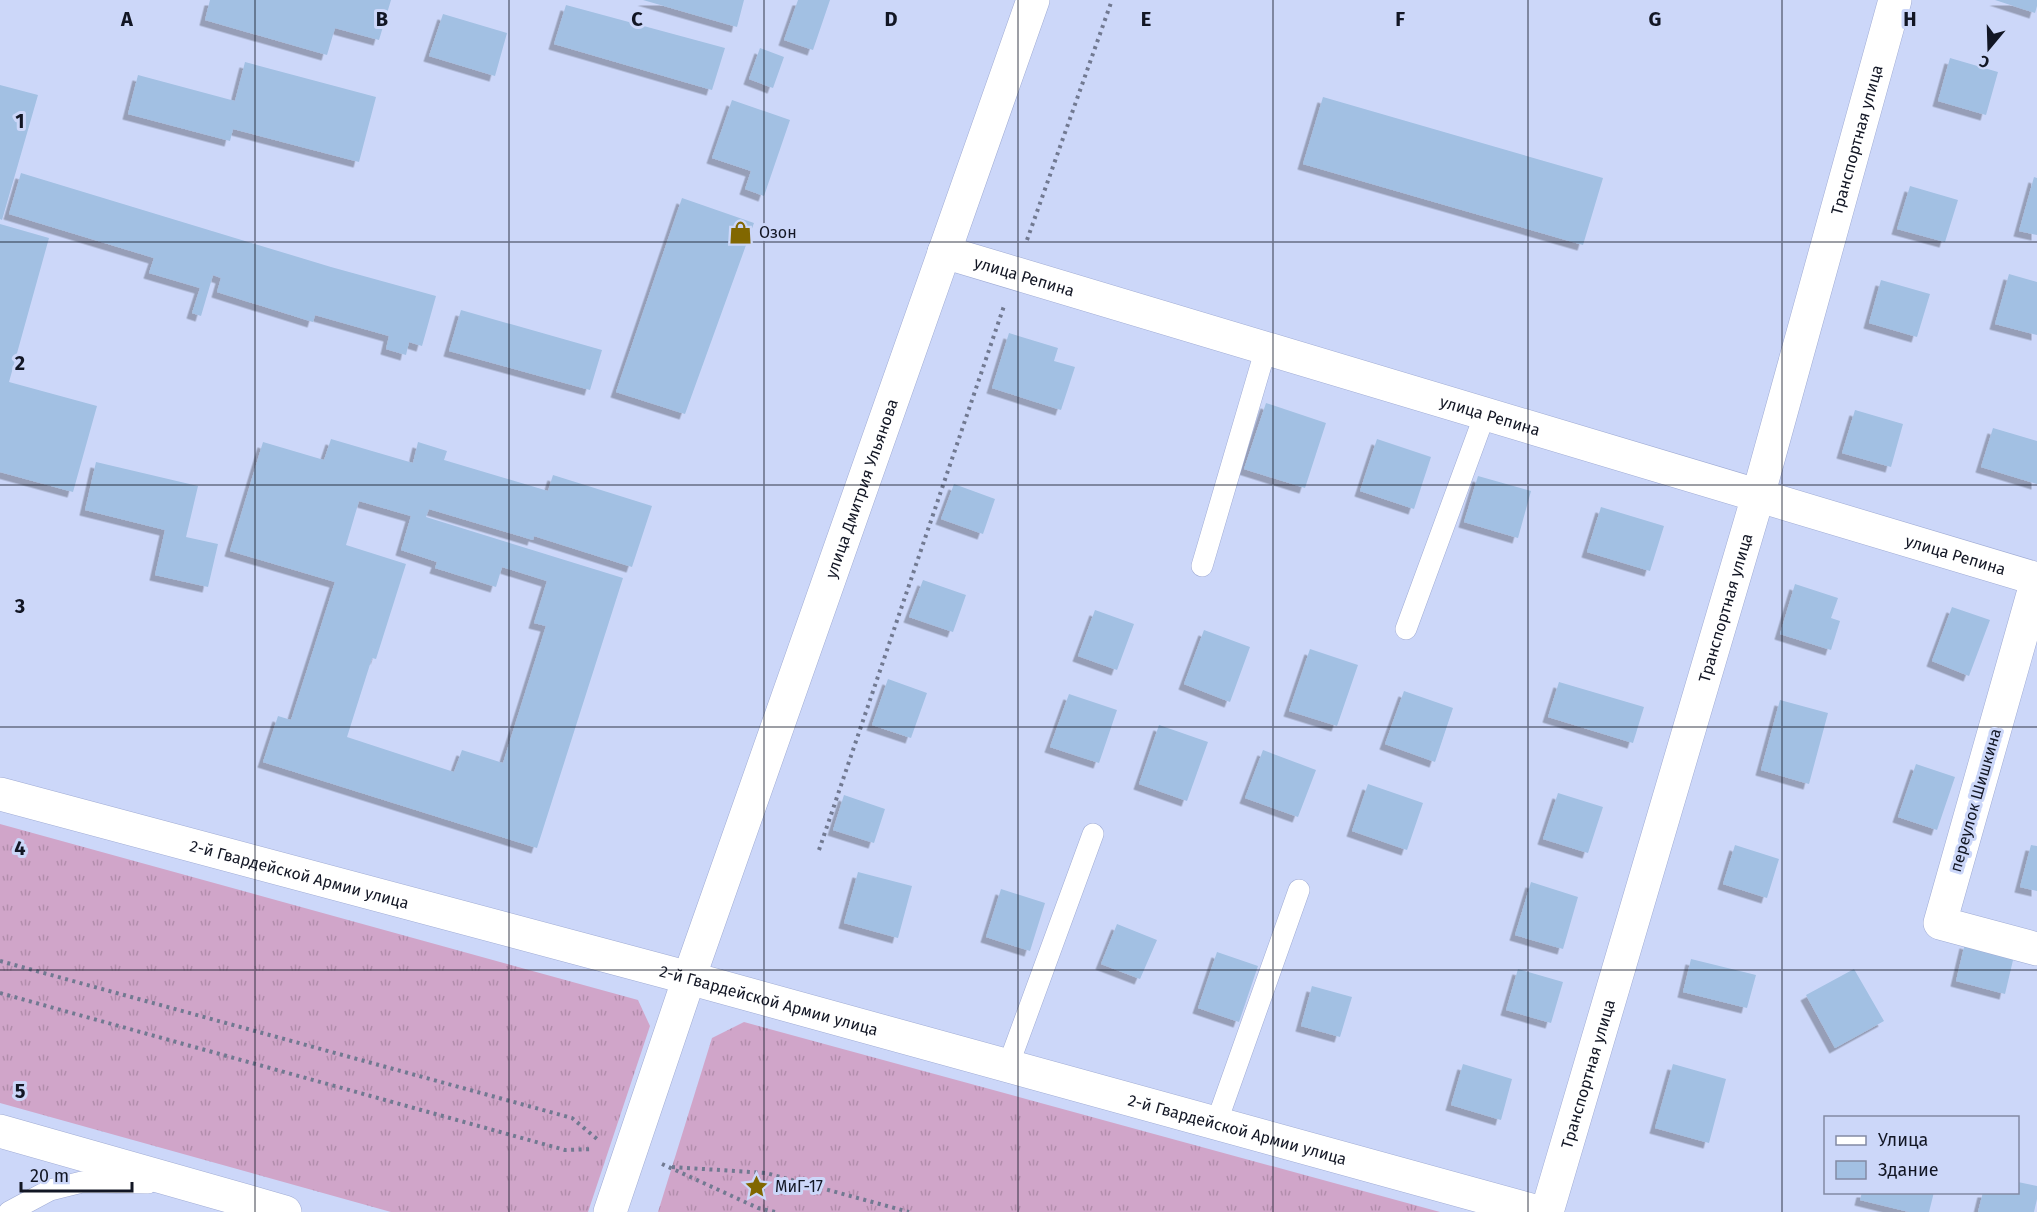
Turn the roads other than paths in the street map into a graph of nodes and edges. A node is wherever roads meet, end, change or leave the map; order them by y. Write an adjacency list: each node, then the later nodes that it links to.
1 (1033, 0): 3 (street, улица Дмитрия Ульянова)
2 (1895, 0): 6 (street, Транспортная улица)
3 (944, 252): 4 (street, улица Репина); 14 (street, улица Дмитрия Ульянова)
4 (1266, 348): 5 (street, улица Репина); 7 (lane)
5 (1485, 414): 6 (street, улица Репина); 9 (lane)
6 (1758, 496): 8 (street, улица Репина); 23 (street, Транспортная улица)
7 (1202, 566)
8 (2037, 580): 13 (street, переулок Шишкина)
9 (1406, 629)
10 (0, 794): 14 (street, 2-й Гвардейской Армии улица)
11 (1093, 834): 15 (lane)
12 (1299, 890): 16 (lane)
13 (2037, 950)
14 (689, 978): 15 (street, 2-й Гвардейской Армии улица); 21 (street, улица Дмитрия Ульянова)
15 (1008, 1066): 16 (street, 2-й Гвардейской Армии улица)
16 (1216, 1124): 22 (street, 2-й Гвардейской Армии улица)
17 (0, 1131): 18 (street)
18 (185, 1184): 19 (lane); 20 (street)
19 (9, 1212)
20 (285, 1212)
21 (610, 1212)
22 (1538, 1212)
23 (1547, 1212)

